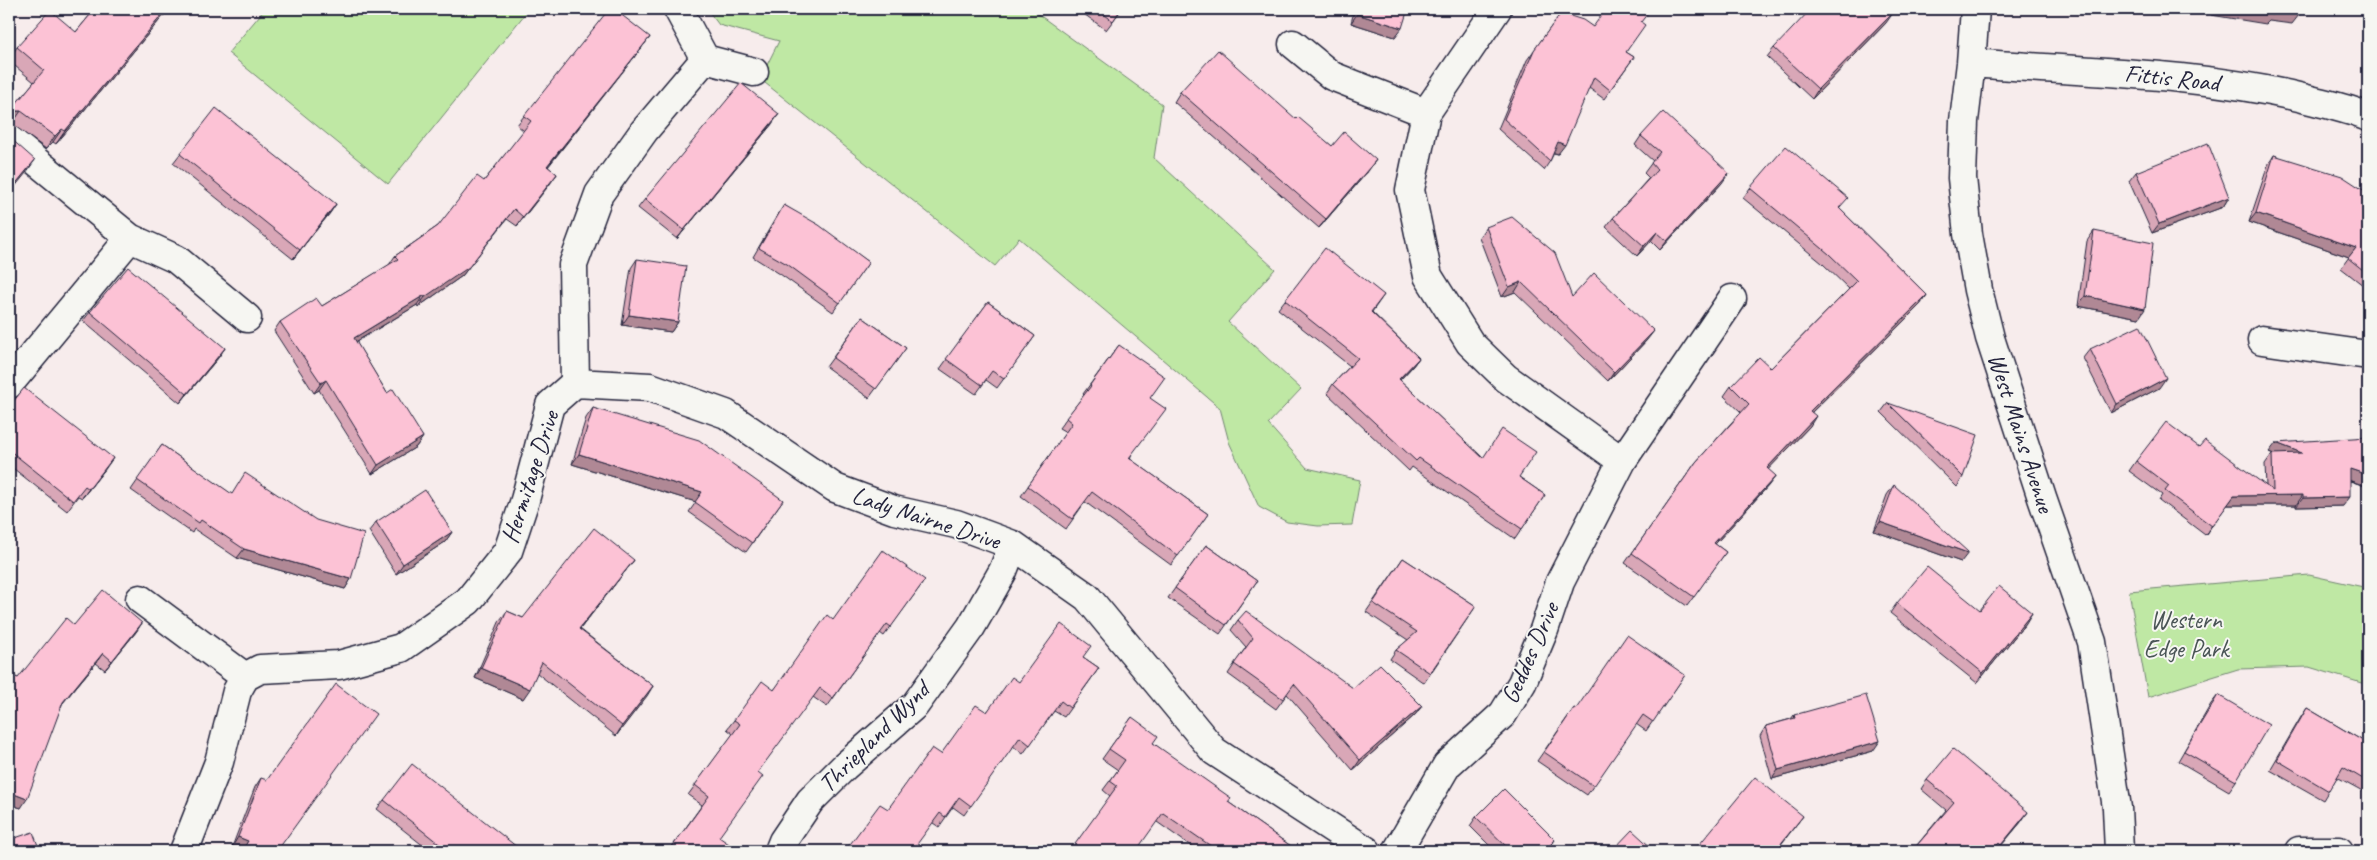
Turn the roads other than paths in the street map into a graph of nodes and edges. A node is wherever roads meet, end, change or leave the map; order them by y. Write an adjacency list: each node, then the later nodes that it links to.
1 (678, 9): 5 (street)
2 (1497, 9): 8 (street)
3 (1975, 9): 6 (street, West Mains Avenue)
4 (1293, 44): 8 (street)
5 (705, 59): 7 (street); 16 (street, Hermitage Drive)
6 (1971, 62): 9 (street, Fittis Road); 26 (street, West Mains Avenue)
7 (754, 72)
8 (1426, 113): 18 (street)
9 (2368, 117)
10 (9, 139): 11 (street)
11 (130, 238): 13 (street); 17 (street)
12 (1732, 300): 18 (street, Geddes Drive)
13 (247, 318)
14 (2262, 340): 15 (street)
15 (2368, 355)
16 (575, 383): 19 (street, Lady Nairne Drive); 21 (street, Hermitage Drive)
17 (9, 384)
18 (1622, 461): 25 (street, Geddes Drive)
19 (1013, 545): 23 (street, Thriepland Wynd); 24 (street, Lady Nairne Drive)
20 (140, 599): 21 (street)
21 (246, 677): 22 (street)
22 (184, 851)
23 (779, 851)
24 (1367, 851)
25 (1397, 851)
26 (2119, 851)
27 (2300, 851): 28 (street)
28 (2339, 851)

